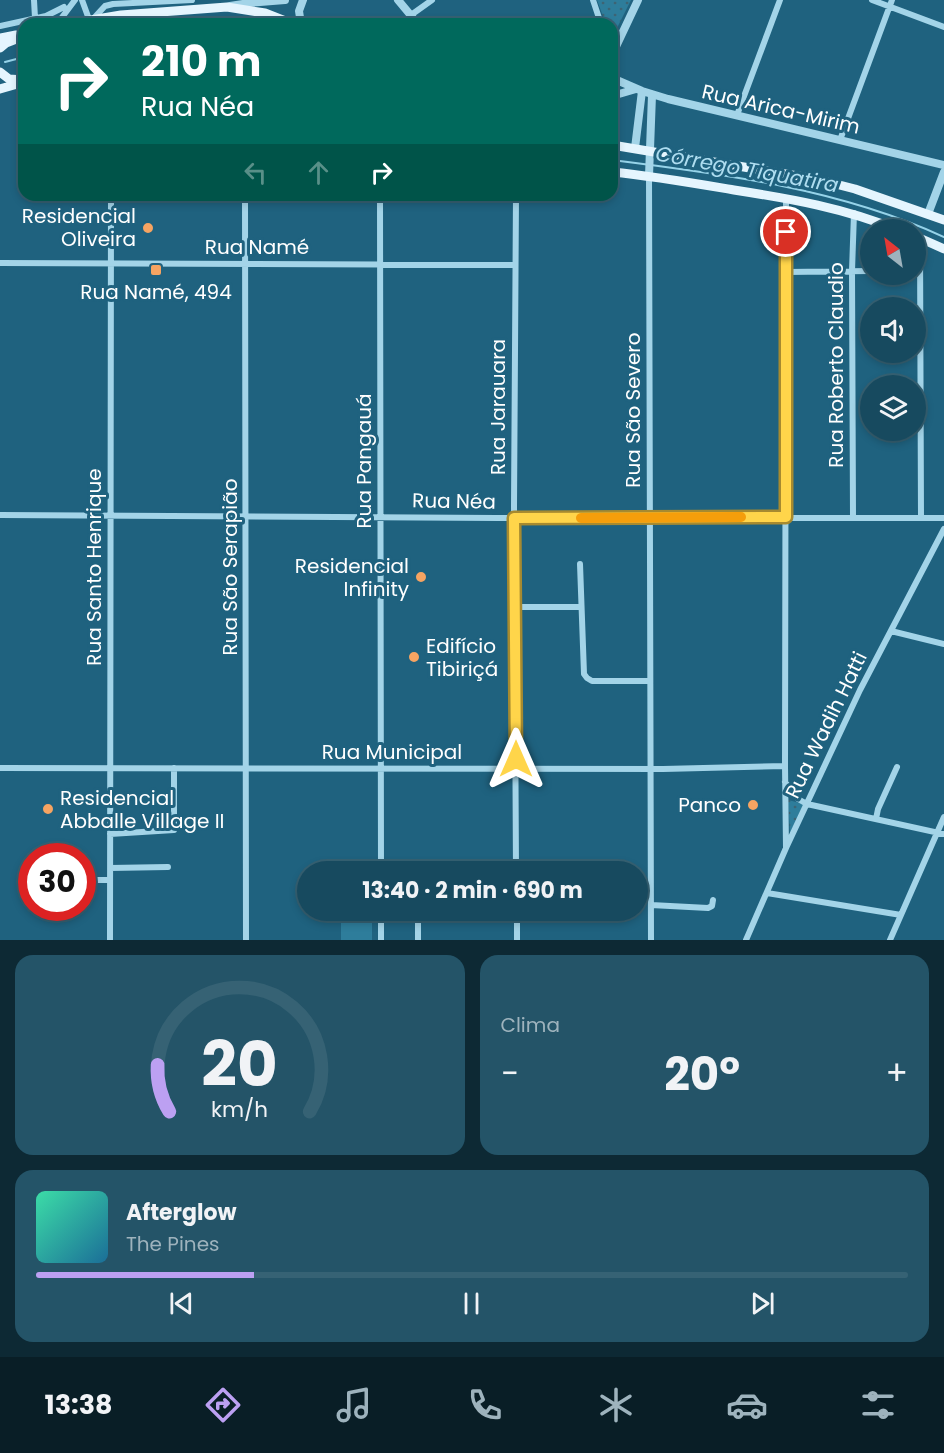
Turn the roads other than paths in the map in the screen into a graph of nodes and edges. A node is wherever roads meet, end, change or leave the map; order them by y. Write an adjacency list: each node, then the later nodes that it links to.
1 (34, 0): 17 (street)
2 (75, 0): 18 (street)
3 (82, 0): 19 (street)
4 (192, 0): 20 (street)
5 (281, 0): 15 (street)
6 (303, 0): 23 (street)
7 (398, 0): 16 (street)
8 (432, 0): 16 (street)
9 (593, 0): 25 (street)
10 (638, 0): 32 (street)
11 (780, 0): 42 (street)
12 (872, 0): 13 (street)
13 (891, 3): 28 (street); 43 (street)
14 (64, 7): 17 (street)
15 (227, 7): 21 (main road); 22 (main road)
16 (411, 15): 24 (street)
17 (35, 18)
18 (62, 18)
19 (90, 18)
20 (94, 18)
21 (120, 18)
22 (276, 18)
23 (300, 18)
24 (413, 18)
25 (599, 18)
26 (18, 22): 27 (street)
27 (0, 26)
28 (944, 27)
29 (18, 35): 31 (main road)
30 (18, 37): 33 (main road)
31 (0, 38)
32 (618, 42)
33 (0, 48)
34 (0, 72): 35 (main road)
35 (18, 80)
36 (618, 81): 39 (street, Rua Arica-Mirim)
37 (18, 83): 38 (main road)
38 (0, 89)
39 (639, 90): 40 (street); 41 (street, Rua Arica-Mirim); 45 (street)
40 (618, 95)
41 (652, 95): 42 (street, Rua Arica-Mirim); 46 (street, Rua São Severo)
42 (737, 115): 43 (street, Rua Arica-Mirim)
43 (840, 140): 47 (street, Rua Arica-Mirim)
44 (618, 146): 45 (main road)
45 (635, 148): 46 (main road)
46 (650, 155): 50 (street, Rua São Severo); 57 (main road)
47 (944, 165)
48 (618, 172): 50 (main road)
49 (944, 172): 57 (street)
50 (649, 173): 51 (main road); 79 (street, Rua São Severo)
51 (786, 198): 56 (main road); 69 (street)
52 (111, 201): 63 (street, Rua Santo Henrique)
53 (245, 201): 64 (street, Rua São Serapião)
54 (380, 201): 65 (street, Rua Pangauá)
55 (516, 201): 66 (street, Rua Jarauara)
56 (854, 213): 58 (main road); 67 (street, Rua Roberto Claudio)
57 (928, 214): 59 (main road)
58 (870, 219)
59 (944, 220)
60 (926, 241): 61 (main road)
61 (944, 249)
62 (0, 263): 63 (street, Rua Namé)
63 (112, 263): 64 (street, Rua Namé); 73 (street, Rua Santo Henrique)
64 (245, 263): 65 (street, Rua Namé); 72 (street, Rua São Serapião)
65 (380, 265): 66 (street, Rua Namé); 74 (street, Rua Pangauá)
66 (514, 265): 78 (street, Rua Jarauara)
67 (852, 271): 68 (street); 69 (street); 76 (street, Rua Roberto Claudio)
68 (860, 271)
69 (787, 272): 75 (street)
70 (917, 285): 77 (street)
71 (0, 515): 73 (street, Rua Néa)
72 (246, 515): 73 (street, Rua Néa); 74 (street, Rua Néa); 93 (street, Rua São Serapião)
73 (111, 516): 89 (street, Rua Santo Henrique)
74 (381, 517): 78 (street, Rua Néa); 94 (street, Rua Pangauá)
75 (786, 517): 76 (street, Rua Néa); 79 (street, Rua Néa); 88 (street)
76 (853, 517): 77 (street, Rua Néa)
77 (921, 517): 80 (street, Rua Néa)
78 (514, 518): 79 (street, Rua Néa); 83 (street, Rua Jarauara)
79 (650, 518): 87 (street, Rua São Severo)
80 (944, 518)
81 (944, 529): 85 (street, Rua Wadih Hatti)
82 (580, 564): 84 (street)
83 (515, 608): 84 (street); 95 (street, Rua Jarauara)
84 (581, 608): 87 (street)
85 (891, 631): 86 (street); 98 (street, Rua Wadih Hatti)
86 (944, 644)
87 (650, 681): 96 (street, Rua São Severo)
88 (785, 766): 96 (street, Rua Municipal); 97 (street)
89 (110, 767): 91 (street, Rua Municipal); 92 (street, Rua Municipal); 102 (street, Rua Santo Henrique)
90 (897, 767): 100 (street)
91 (0, 768)
92 (174, 768): 93 (street, Rua Municipal); 102 (street)
93 (246, 768): 94 (street, Rua Municipal); 119 (street, Rua São Serapião)
94 (380, 768): 95 (street, Rua Municipal); 105 (street, Rua Pangauá)
95 (516, 768): 96 (street, Rua Municipal); 106 (street, Rua Jarauara)
96 (651, 769): 113 (street, Rua São Severo)
97 (785, 782): 98 (street); 104 (street)
98 (807, 804): 100 (street); 104 (street, Rua Wadih Hatti)
99 (944, 817): 101 (street)
100 (876, 819): 101 (street)
101 (937, 831): 103 (street); 114 (street)
102 (110, 834): 108 (street, Rua Santo Henrique)
103 (944, 834)
104 (786, 848): 111 (street, Rua Wadih Hatti)
105 (381, 861)
106 (516, 861)
107 (168, 867): 108 (street)
108 (110, 868): 110 (street, Rua Santo Henrique)
109 (96, 880): 110 (street)
110 (110, 880): 118 (street, Rua Santo Henrique)
111 (767, 893): 114 (street); 124 (street, Rua Wadih Hatti)
112 (713, 900): 113 (street)
113 (651, 905): 123 (street, Rua São Severo)
114 (901, 915): 125 (street)
115 (381, 921): 120 (street)
116 (418, 921): 121 (street)
117 (517, 921): 122 (street)
118 (110, 940)
119 (246, 940)
120 (381, 940)
121 (418, 940)
122 (517, 940)
123 (651, 940)
124 (746, 940)
125 (890, 940)

